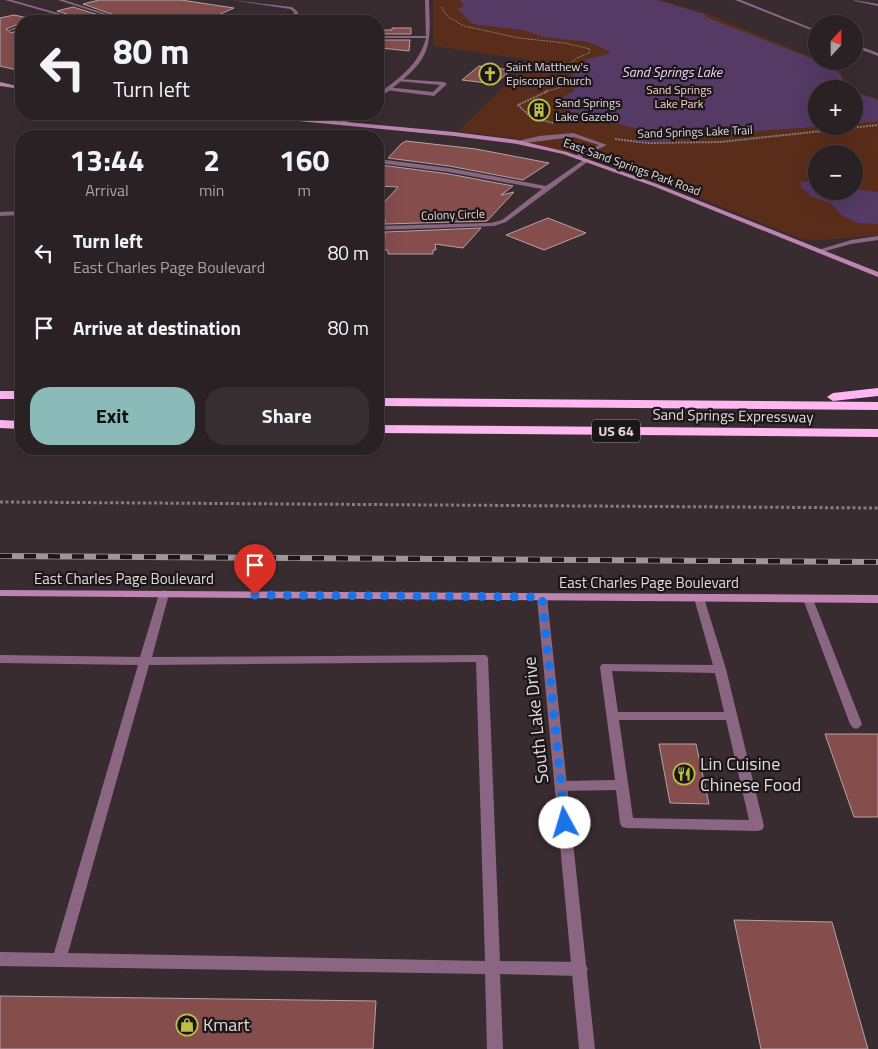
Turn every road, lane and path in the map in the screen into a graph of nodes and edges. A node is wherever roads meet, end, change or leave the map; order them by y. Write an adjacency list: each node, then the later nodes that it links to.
1 (7, 0): 9 (street)
2 (60, 0): 10 (street)
3 (233, 0): 11 (street)
4 (427, 0): 16 (street)
5 (737, 0): 13 (street)
6 (856, 0): 8 (street)
7 (436, 2): 26 (path)
8 (878, 5)
9 (63, 15)
10 (108, 15)
11 (295, 15)
12 (15, 28): 14 (street)
13 (808, 28)
14 (10, 30)
15 (384, 37): 16 (street)
16 (428, 38): 19 (street)
17 (863, 49): 18 (street)
18 (878, 55)
19 (399, 80): 22 (street); 22 (street)
20 (0, 84): 21 (street)
21 (15, 87)
22 (386, 90)
23 (310, 120): 25 (street, East Sand Springs Park Road)
24 (346, 120): 25 (street)
25 (342, 123): 29 (street, East Sand Springs Park Road)
26 (554, 123)
27 (878, 125): 28 (path, Sand Springs Lake Trail)
28 (610, 138)
29 (517, 142): 30 (street, East Sand Springs Park Road); 30 (street)
30 (577, 157): 31 (street, East Sand Springs Park Road)
31 (587, 160): 33 (street, Colony Circle); 38 (street, East Sand Springs Park Road)
32 (384, 162): 33 (street)
33 (548, 188): 36 (street, Colony Circle)
34 (15, 213): 35 (street)
35 (0, 214)
36 (384, 228)
37 (878, 238): 38 (street)
38 (818, 251): 39 (street, East Sand Springs Park Road)
39 (878, 275)
40 (878, 392): 44 (highway)
41 (0, 395): 42 (highway)
42 (15, 396)
43 (384, 402): 44 (highway, Sand Springs Expressway / US 64)
44 (749, 405): 45 (highway, Sand Springs Expressway / US 64)
45 (878, 406)
46 (0, 424): 47 (highway)
47 (15, 425)
48 (384, 429): 49 (highway, Sand Springs Expressway / US 64)
49 (878, 435)
50 (0, 502): 51 (path)
51 (878, 508)
52 (0, 593): 53 (street, East Charles Page Boulevard)
53 (164, 594): 54 (street, East Charles Page Boulevard); 59 (street)
54 (542, 597): 55 (street, East Charles Page Boulevard); 65 (street, South Lake Drive)
55 (699, 598): 56 (street, East Charles Page Boulevard); 60 (street)
56 (808, 599): 57 (street, East Charles Page Boulevard); 63 (street)
57 (878, 599)
58 (0, 659): 59 (street)
59 (146, 661): 67 (street); 68 (street)
60 (720, 669): 61 (street); 62 (street)
61 (613, 716): 62 (street); 64 (street)
62 (731, 716): 64 (street)
63 (856, 724)
64 (621, 785): 65 (street)
65 (561, 786): 69 (street, South Lake Drive)
66 (0, 960): 67 (street)
67 (59, 960): 68 (street)
68 (491, 968): 69 (street); 70 (street)
69 (580, 969): 71 (street, South Lake Drive)
70 (495, 1049)
71 (587, 1049)

